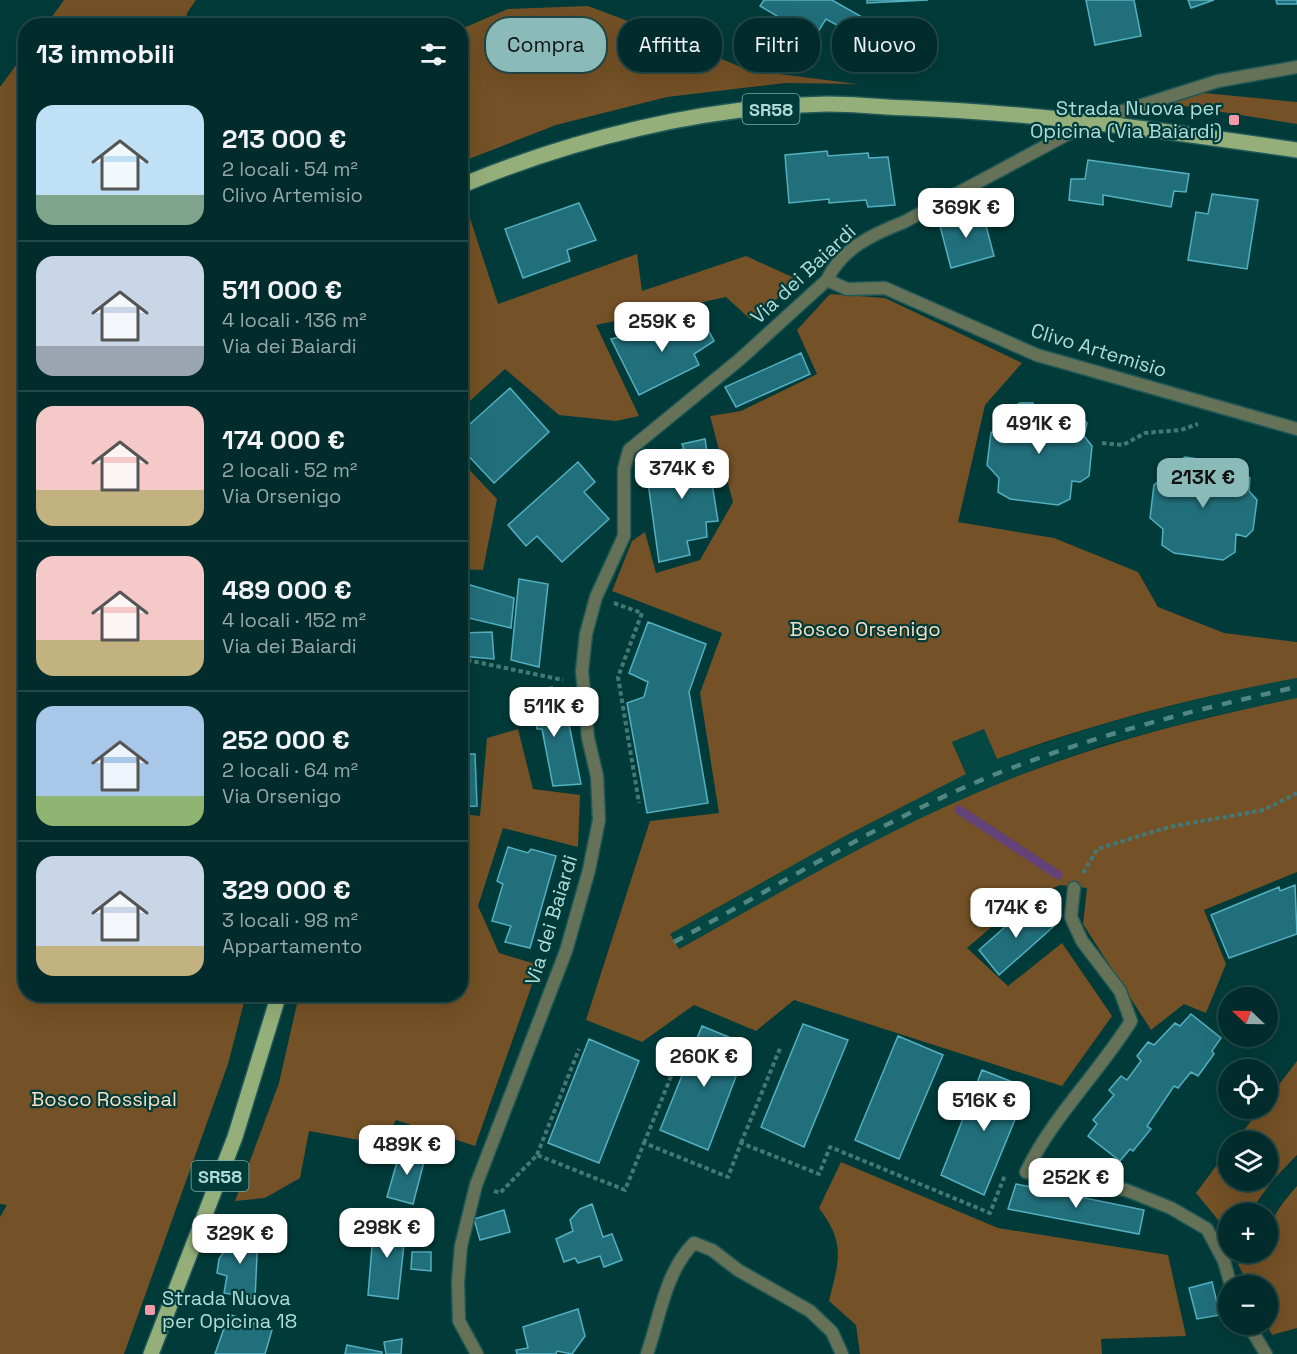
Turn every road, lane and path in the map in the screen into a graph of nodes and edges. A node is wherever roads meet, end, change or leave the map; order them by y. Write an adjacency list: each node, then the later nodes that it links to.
1 (1297, 67): 2 (street, Via dei Baiardi)
2 (1092, 121): 3 (main road, SR58); 4 (main road, SR58); 5 (street, Via dei Baiardi)
3 (1297, 150)
4 (468, 183)
5 (827, 280): 6 (street, Clivo Artemisio); 9 (street, Via dei Baiardi)
6 (1218, 405): 7 (street, Clivo Artemisio); 8 (path)
7 (1297, 429)
8 (1102, 443)
9 (596, 597): 11 (street, Via dei Baiardi); 13 (path)
10 (468, 660): 11 (path)
11 (583, 684): 23 (street, Via dei Baiardi)
12 (1297, 793): 14 (path)
13 (639, 803)
14 (1074, 888): 22 (street)
15 (277, 1002): 26 (main road, SR58)
16 (685, 1042): 19 (path)
17 (781, 1046): 20 (path)
18 (579, 1049): 21 (path)
19 (644, 1143): 20 (path); 21 (path)
20 (741, 1143): 22 (path)
21 (537, 1155): 23 (path)
22 (1026, 1172): 24 (street)
23 (476, 1185): 27 (street, Via dei Baiardi)
24 (1228, 1275)
25 (1255, 1335): 30 (street)
26 (151, 1354)
27 (477, 1354)
28 (646, 1354): 29 (street)
29 (842, 1354)
30 (1266, 1354)

